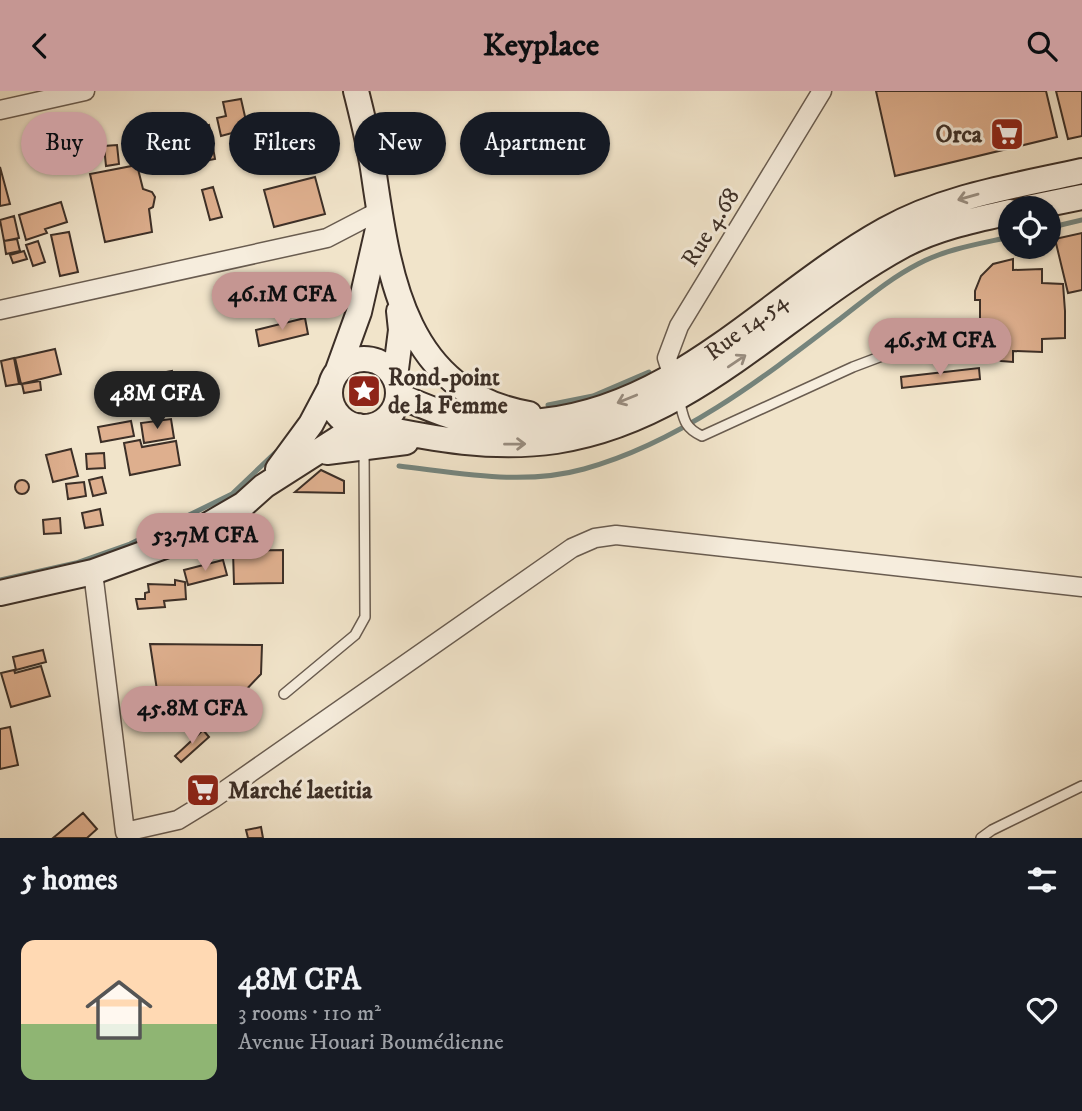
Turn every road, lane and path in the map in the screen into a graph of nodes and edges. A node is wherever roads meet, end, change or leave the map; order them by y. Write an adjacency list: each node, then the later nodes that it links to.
1 (85, 91): 4 (street)
2 (356, 91): 9 (main road)
3 (822, 91): 15 (street, Rue 4.68)
4 (0, 110)
5 (1082, 171): 15 (main road, Rue 14.54, one-way to 15)
6 (1082, 197): 7 (main road)
7 (1061, 201)
8 (998, 215): 15 (main road, Rue 14.54, one-way to 8)
9 (379, 216): 10 (main road); 11 (street); 13 (main road)
10 (397, 290): 14 (main road); 16 (main road)
11 (0, 310)
12 (898, 350): 15 (lane)
13 (334, 380): 14 (main road); 17 (main road); 18 (main road)
14 (397, 386): 16 (main road, Rue 14.54); 17 (main road)
15 (676, 386): 16 (main road, Rue 14.54, one-way to 16); 17 (main road, Rue 14.54, one-way to 15)
16 (561, 419)
17 (364, 433): 18 (main road); 22 (lane)
18 (264, 486): 19 (main road)
19 (93, 572): 20 (street); 21 (main road)
20 (1082, 587)
21 (0, 593)
22 (284, 694)
23 (1082, 786): 24 (lane)
24 (981, 838)

